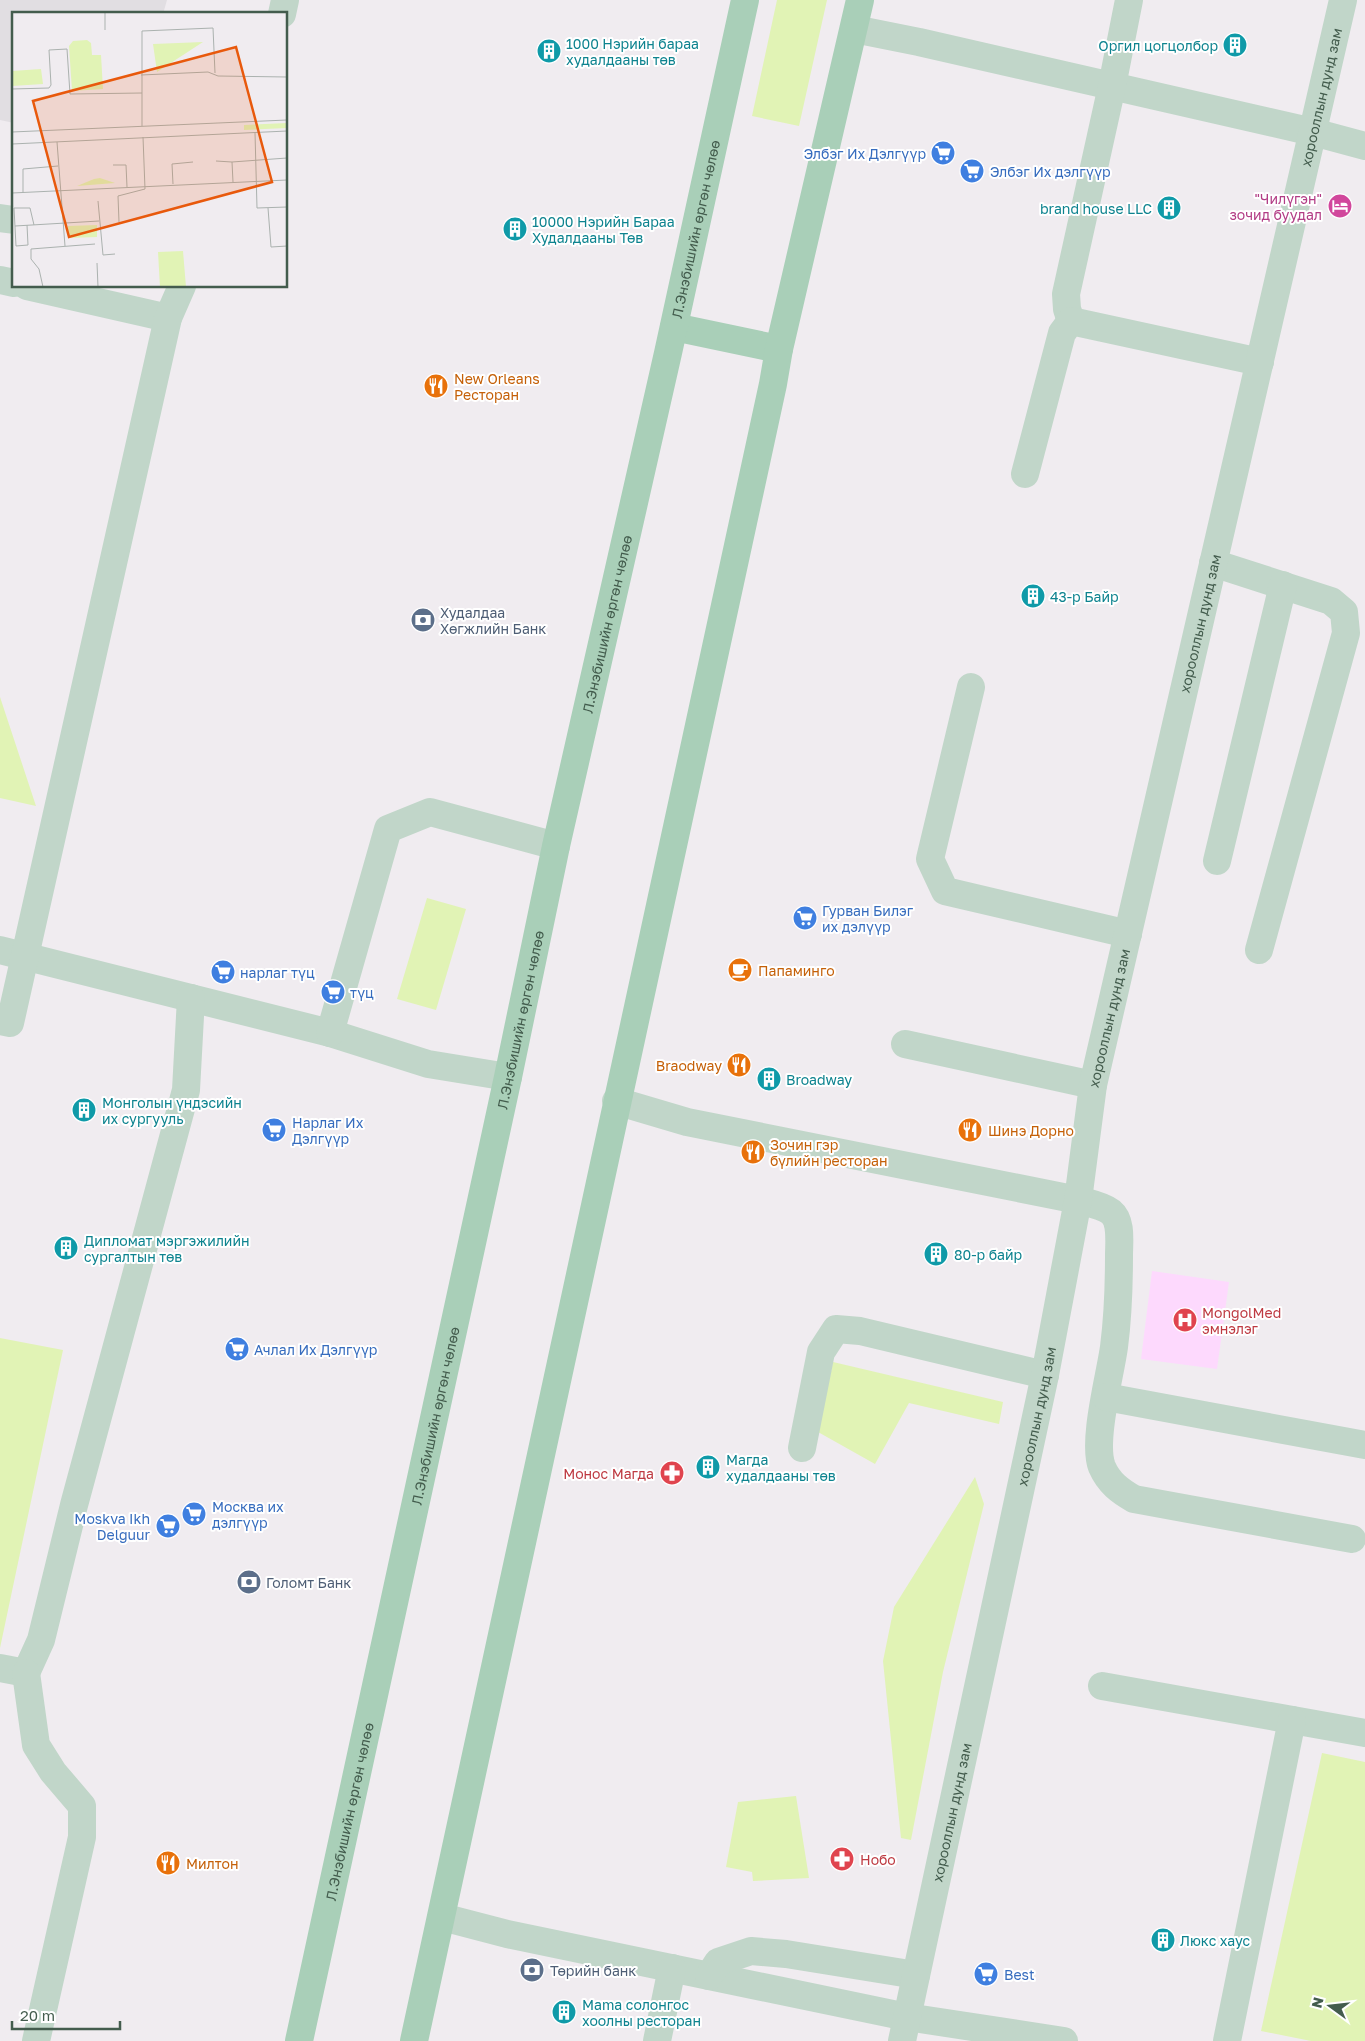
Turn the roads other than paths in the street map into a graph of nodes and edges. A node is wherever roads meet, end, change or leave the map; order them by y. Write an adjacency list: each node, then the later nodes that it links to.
1 (746, 0): 13 (main road, Л.Энэбишийн өргөн чөлөө)
2 (860, 0): 5 (main road)
3 (1129, 0): 6 (street)
4 (1343, 0): 7 (street, хорооллын дунд зам)
5 (854, 29): 6 (street); 14 (main road)
6 (1112, 86): 7 (street); 12 (street)
7 (1313, 132): 8 (street); 15 (street, хорооллын дунд зам)
8 (1365, 146)
9 (36, 288): 11 (street)
10 (181, 288): 11 (street)
11 (168, 318): 24 (street)
12 (1071, 321): 15 (street); 16 (street)
13 (674, 327): 14 (main road); 20 (main road, Л.Энэбишийн өргөн чөлөө)
14 (778, 349): 31 (main road)
15 (1260, 362): 17 (street, хорооллын дунд зам)
16 (1026, 474)
17 (1213, 563): 18 (street); 22 (street, хорооллын дунд зам)
18 (1283, 585): 21 (street); 23 (street)
19 (971, 686): 22 (street)
20 (556, 846): 27 (street); 29 (main road, Л.Энэбишийн өргөн чөлөө)
21 (1217, 860)
22 (1128, 934): 30 (street, хорооллын дунд зам)
23 (1259, 950)
24 (12, 954): 25 (street); 26 (street)
25 (191, 998): 27 (street); 38 (street)
26 (0, 1021)
27 (330, 1033): 29 (street)
28 (905, 1044): 30 (street)
29 (508, 1077): 48 (main road, Л.Энэбишийн өргөн чөлөө)
30 (1093, 1085): 32 (street, хорооллын дунд зам)
31 (616, 1101): 32 (street); 42 (main road)
32 (1078, 1200): 33 (street, хорооллын дунд зам); 34 (street)
33 (1045, 1375): 36 (street); 44 (street, хорооллын дунд зам)
34 (1106, 1397): 35 (street); 37 (street)
35 (1365, 1445)
36 (802, 1448)
37 (1352, 1539)
38 (13, 1670): 47 (street)
39 (1102, 1686): 40 (street)
40 (1292, 1720): 41 (street); 52 (street)
41 (1365, 1733)
42 (442, 1917): 43 (street); 49 (main road)
43 (672, 1968): 45 (street); 50 (street)
44 (916, 1975): 45 (street); 46 (street, хорооллын дунд зам)
45 (709, 1976): 46 (street)
46 (905, 2029): 51 (street)
47 (36, 2041)
48 (299, 2041)
49 (414, 2041)
50 (658, 2041)
51 (1064, 2041)
52 (1226, 2041)

